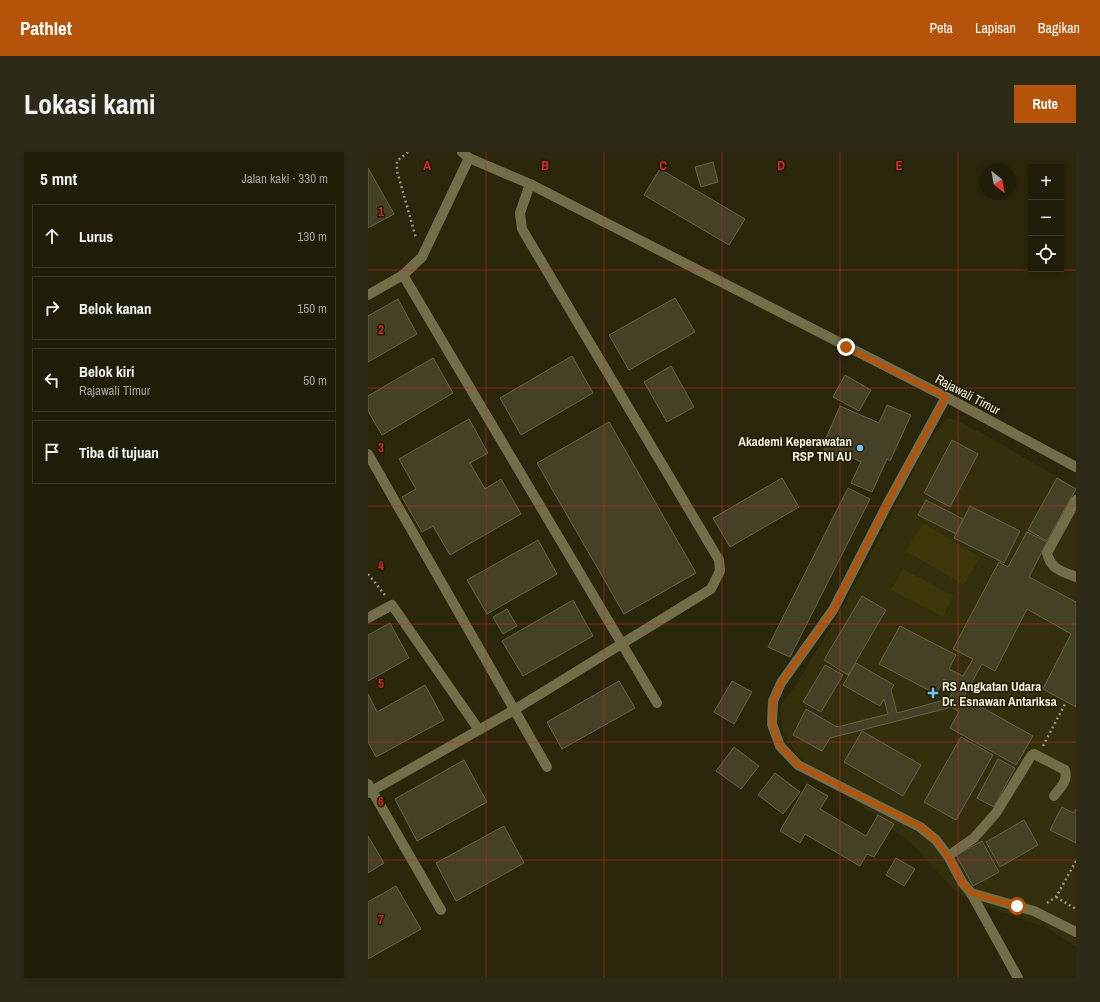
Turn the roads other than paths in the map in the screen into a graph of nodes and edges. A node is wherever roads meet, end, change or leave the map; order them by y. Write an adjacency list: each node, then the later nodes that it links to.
1 (466, 155): 2 (lane, Rajawali Timur); 3 (lane)
2 (530, 184): 5 (lane, Rajawali Timur); 11 (lane)
3 (403, 275): 4 (lane); 11 (lane)
4 (368, 295)
5 (946, 397): 7 (lane, Rajawali Timur); 18 (lane)
6 (368, 454): 13 (lane)
7 (1076, 467)
8 (1076, 500): 9 (lane)
9 (1076, 577)
10 (368, 618): 14 (lane)
11 (622, 644): 12 (lane); 13 (lane)
12 (657, 703)
13 (514, 710): 14 (lane); 15 (lane)
14 (479, 730): 16 (lane)
15 (548, 767)
16 (369, 789): 20 (lane)
17 (1054, 796): 18 (lane)
18 (948, 856): 19 (lane)
19 (972, 893): 21 (lane); 22 (lane)
20 (441, 910)
21 (1076, 932)
22 (1018, 978)

